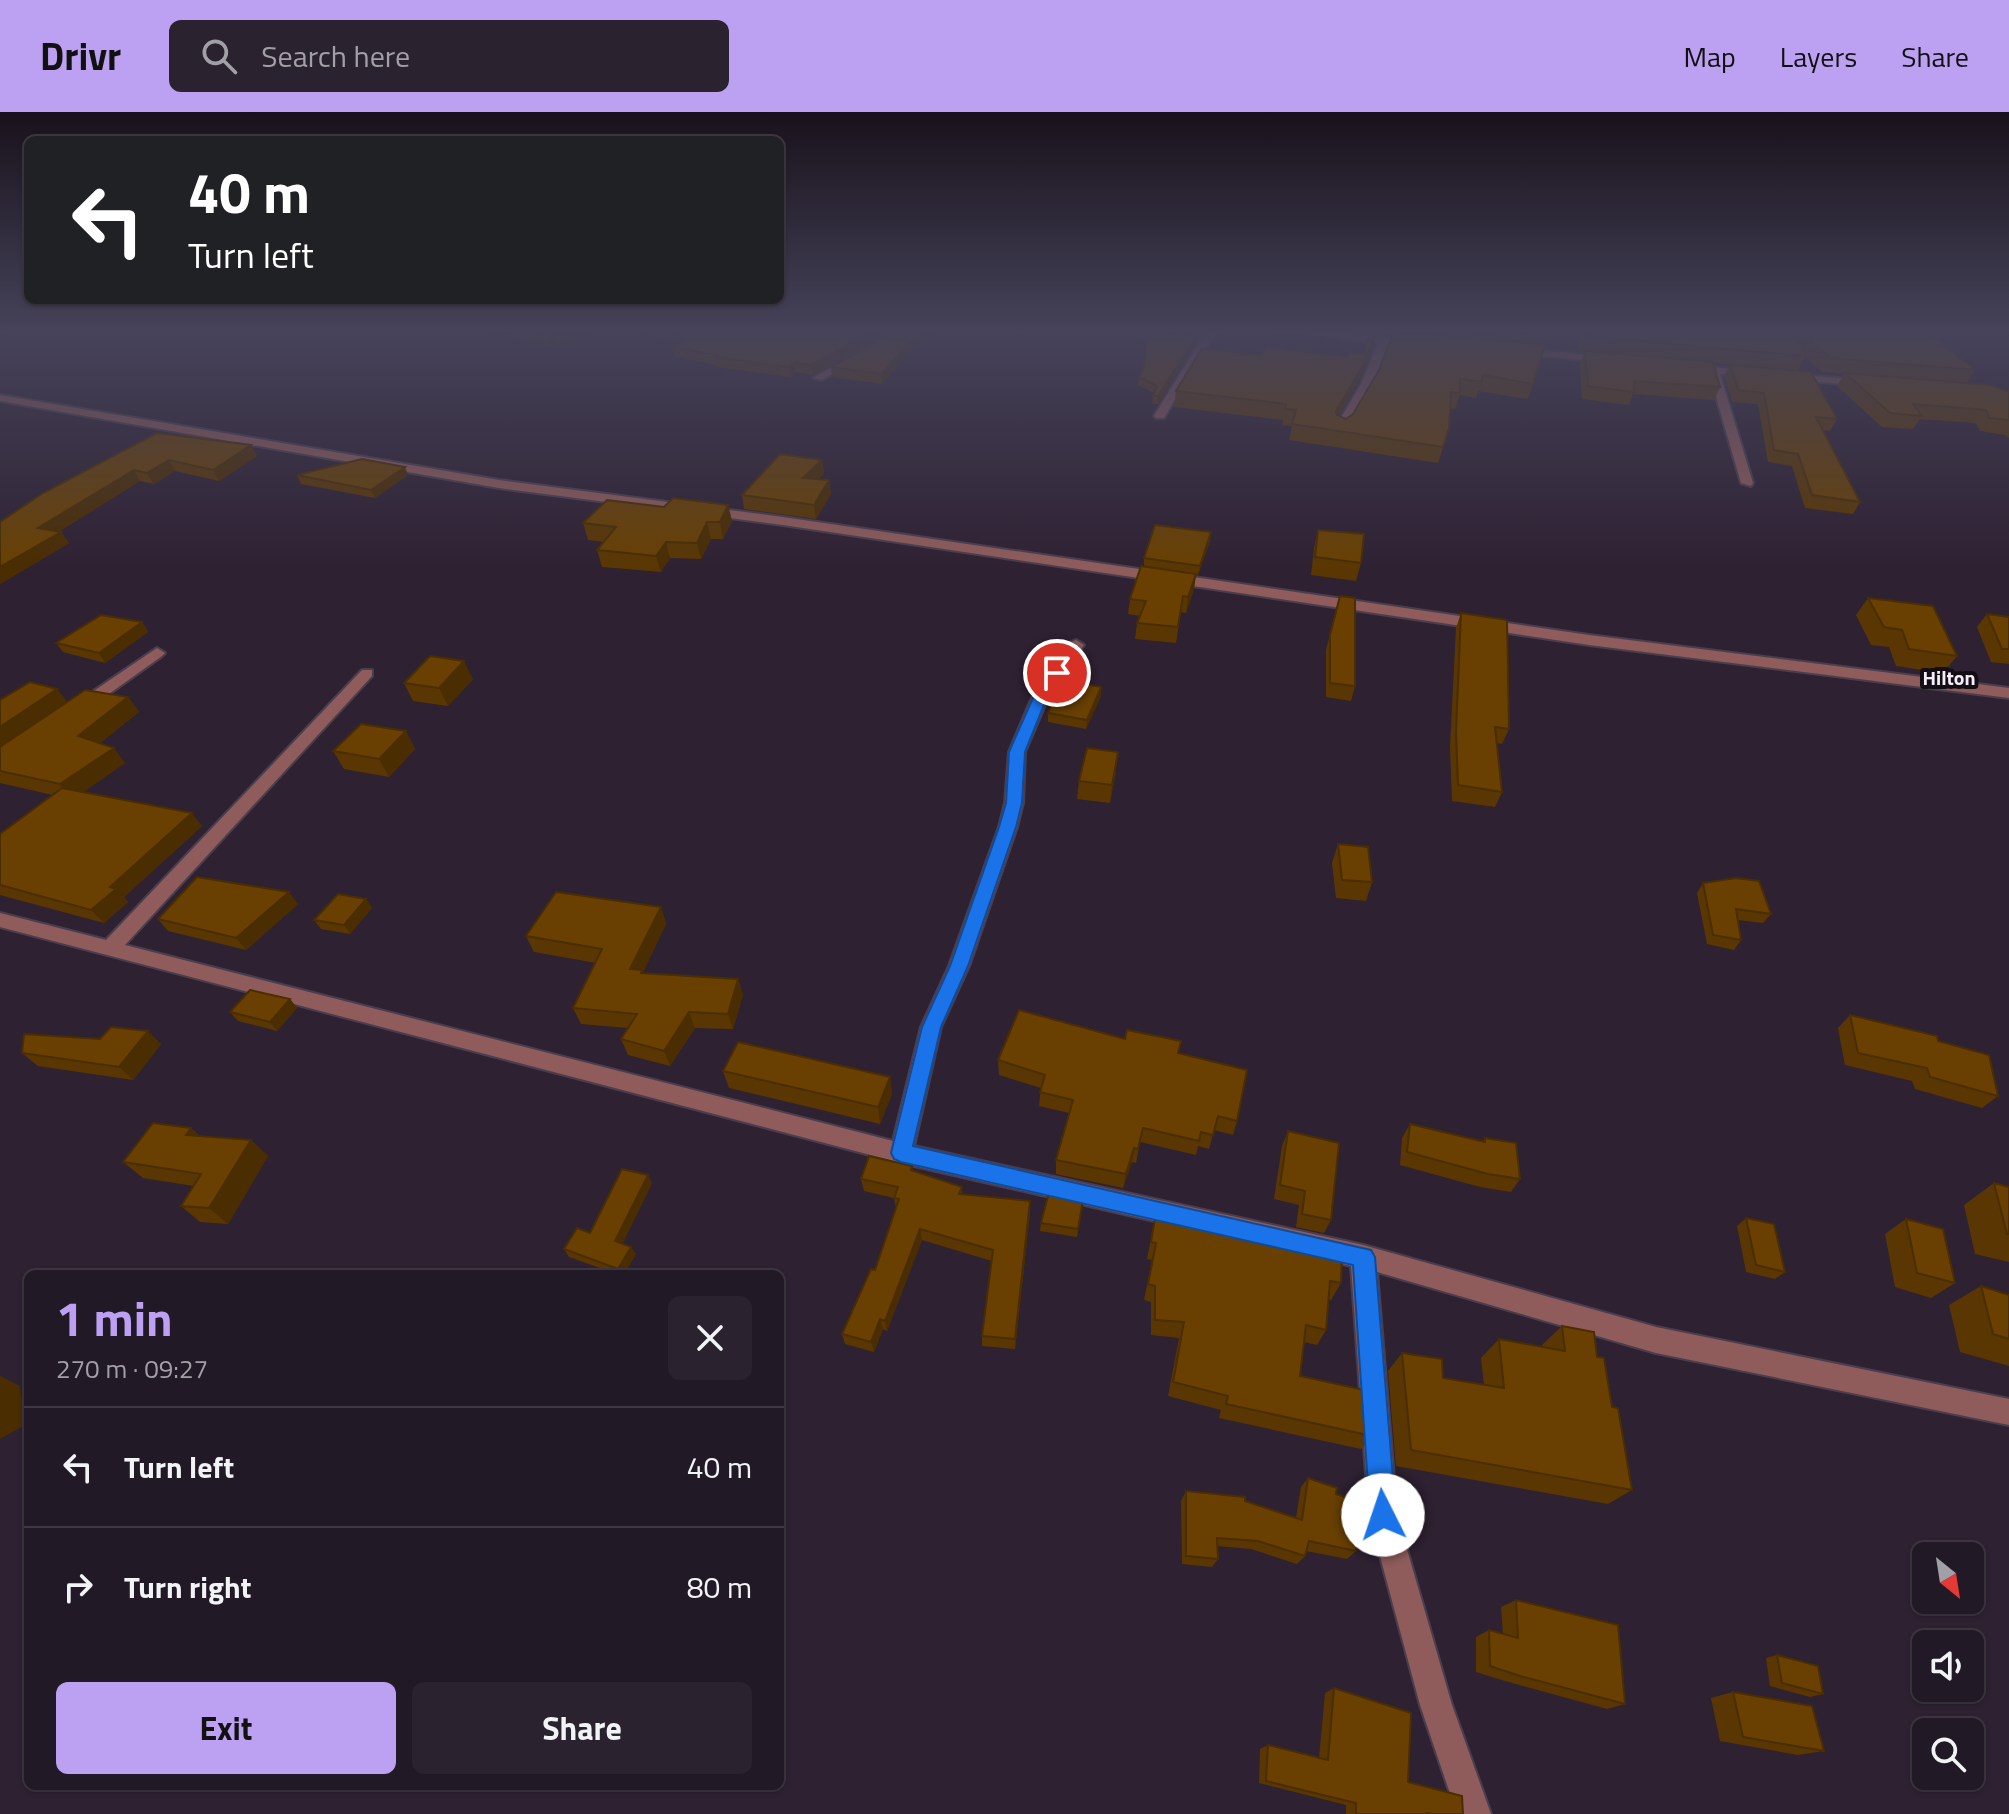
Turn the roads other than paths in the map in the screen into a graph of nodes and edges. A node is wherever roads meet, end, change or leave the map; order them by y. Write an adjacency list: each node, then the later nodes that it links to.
1 (12, 409): 6 (street)
2 (70, 409): 8 (street)
3 (1164, 409): 7 (street)
4 (1352, 409): 9 (street)
5 (1725, 409): 11 (street)
6 (4, 414)
7 (1160, 416)
8 (180, 427): 10 (street); 15 (street)
9 (1341, 428)
10 (152, 442)
11 (1747, 483)
12 (1076, 645): 19 (street)
13 (157, 653): 16 (street)
14 (367, 673): 18 (street)
15 (2009, 693)
16 (66, 718)
17 (0, 920): 18 (street)
18 (110, 948): 19 (street)
19 (901, 1153): 20 (street)
20 (1363, 1257): 21 (street); 22 (street)
21 (2009, 1412)
22 (1474, 1814)

